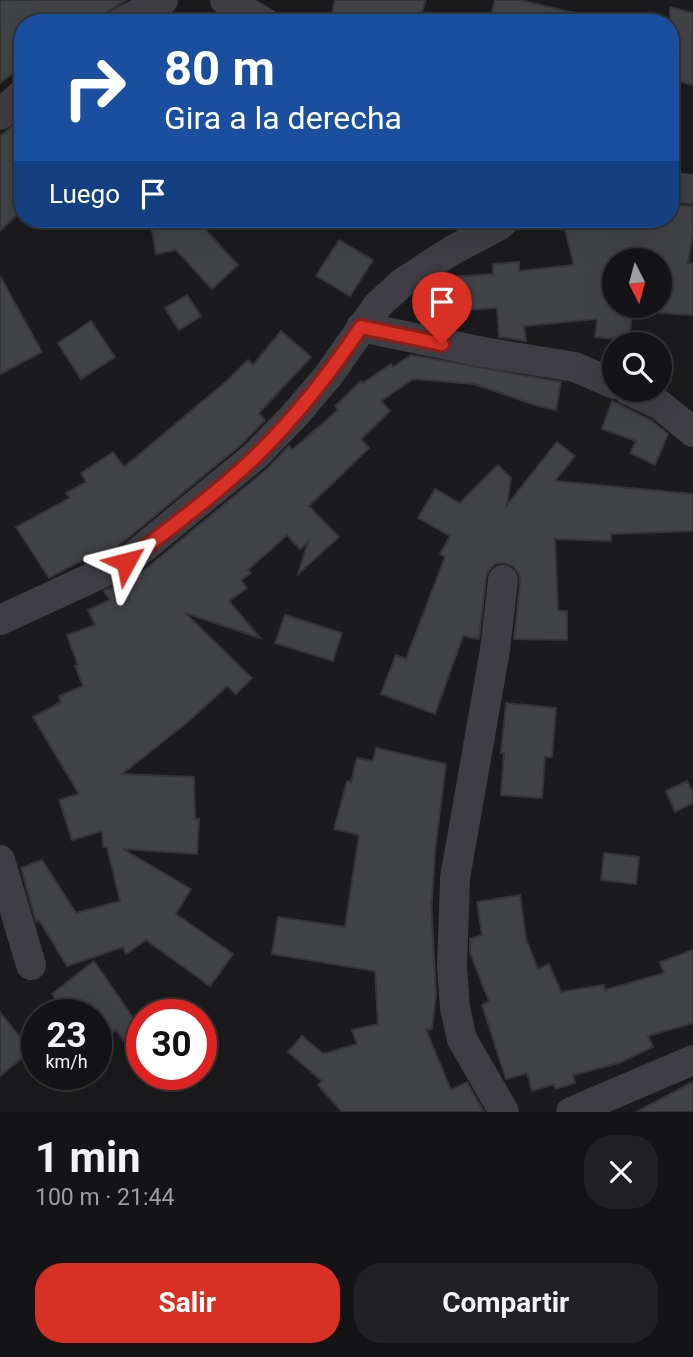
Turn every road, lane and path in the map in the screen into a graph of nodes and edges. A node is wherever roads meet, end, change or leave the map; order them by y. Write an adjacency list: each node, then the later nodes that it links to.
1 (163, 0): 3 (street)
2 (225, 0): 4 (street)
3 (137, 14)
4 (249, 14)
5 (14, 102): 6 (street)
6 (0, 115)
7 (493, 228): 8 (street)
8 (361, 327): 9 (street); 13 (street)
9 (602, 379)
10 (654, 402): 11 (street)
11 (693, 432)
12 (503, 580): 17 (street)
13 (0, 620)
14 (0, 860): 15 (street)
15 (31, 965)
16 (693, 1060): 18 (street)
17 (504, 1112)
18 (571, 1112)

